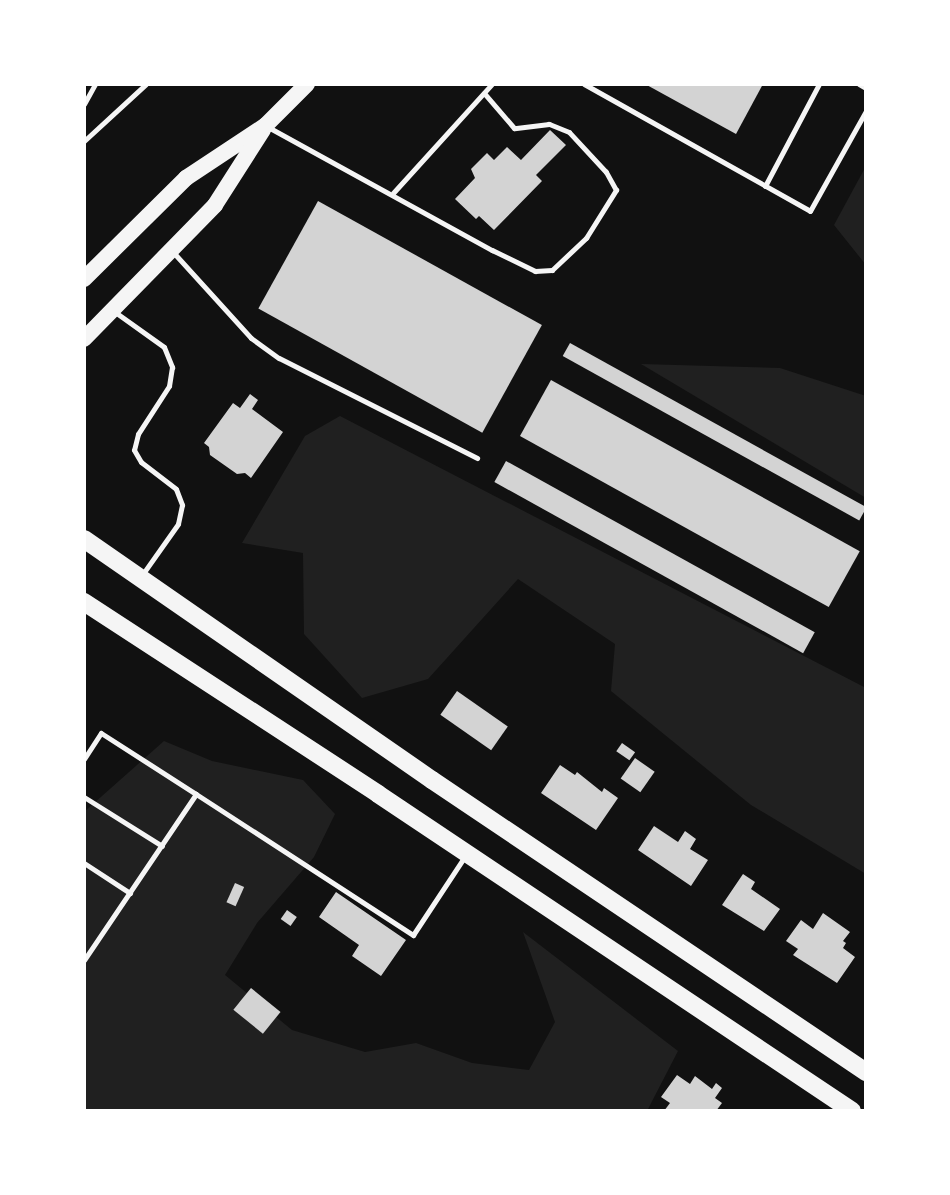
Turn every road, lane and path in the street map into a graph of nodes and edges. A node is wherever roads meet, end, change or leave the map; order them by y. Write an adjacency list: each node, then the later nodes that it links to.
1 (95, 84): 10 (lane)
2 (146, 84): 13 (lane)
3 (307, 84): 12 (main road)
4 (492, 84): 9 (lane)
5 (584, 84): 14 (lane)
6 (819, 84): 14 (lane)
7 (859, 84): 8 (lane)
8 (866, 88)
9 (484, 93): 15 (lane); 15 (lane)
10 (84, 104)
11 (866, 111): 14 (lane)
12 (266, 125): 15 (lane); 16 (main road); 17 (main road)
13 (84, 141)
14 (765, 186)
15 (393, 193)
16 (171, 250): 18 (main road); 20 (lane)
17 (84, 278)
18 (112, 310): 19 (main road); 22 (lane)
19 (84, 339)
20 (477, 458)
21 (84, 539): 22 (highway)
22 (141, 577): 32 (highway)
23 (84, 602): 28 (highway)
24 (84, 759): 25 (lane)
25 (197, 794): 27 (lane); 28 (lane)
26 (84, 797): 27 (lane)
27 (162, 846): 30 (lane)
28 (466, 853): 33 (highway)
29 (84, 863): 30 (lane)
30 (130, 893): 31 (lane)
31 (85, 958)
32 (866, 1072)
33 (852, 1111)

